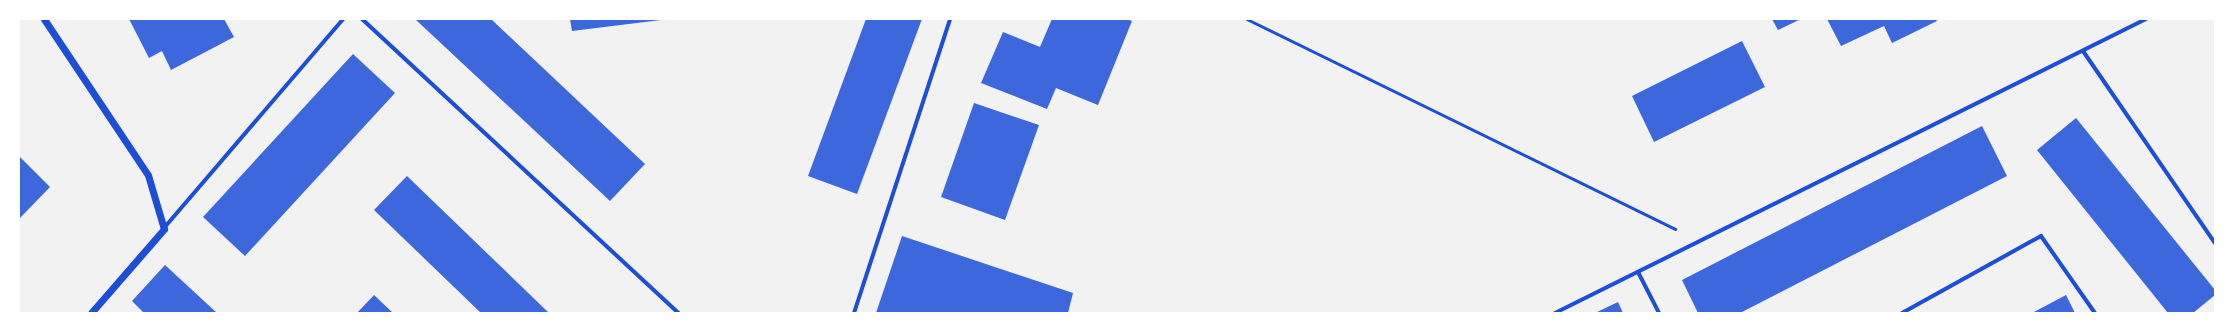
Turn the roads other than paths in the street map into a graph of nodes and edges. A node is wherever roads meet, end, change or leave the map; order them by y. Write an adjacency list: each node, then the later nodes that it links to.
1 (44, 19): 7 (street)
2 (343, 19): 7 (street)
3 (362, 19): 11 (street)
4 (950, 19): 12 (street)
5 (2146, 19): 6 (street)
6 (2084, 51): 8 (street); 9 (street)
7 (164, 229): 10 (street)
8 (2215, 243)
9 (1638, 272): 13 (street); 14 (street)
10 (91, 313)
11 (678, 313)
12 (854, 313)
13 (1555, 313)
14 (1660, 313)
15 (1902, 313): 16 (street)
16 (2094, 313)

